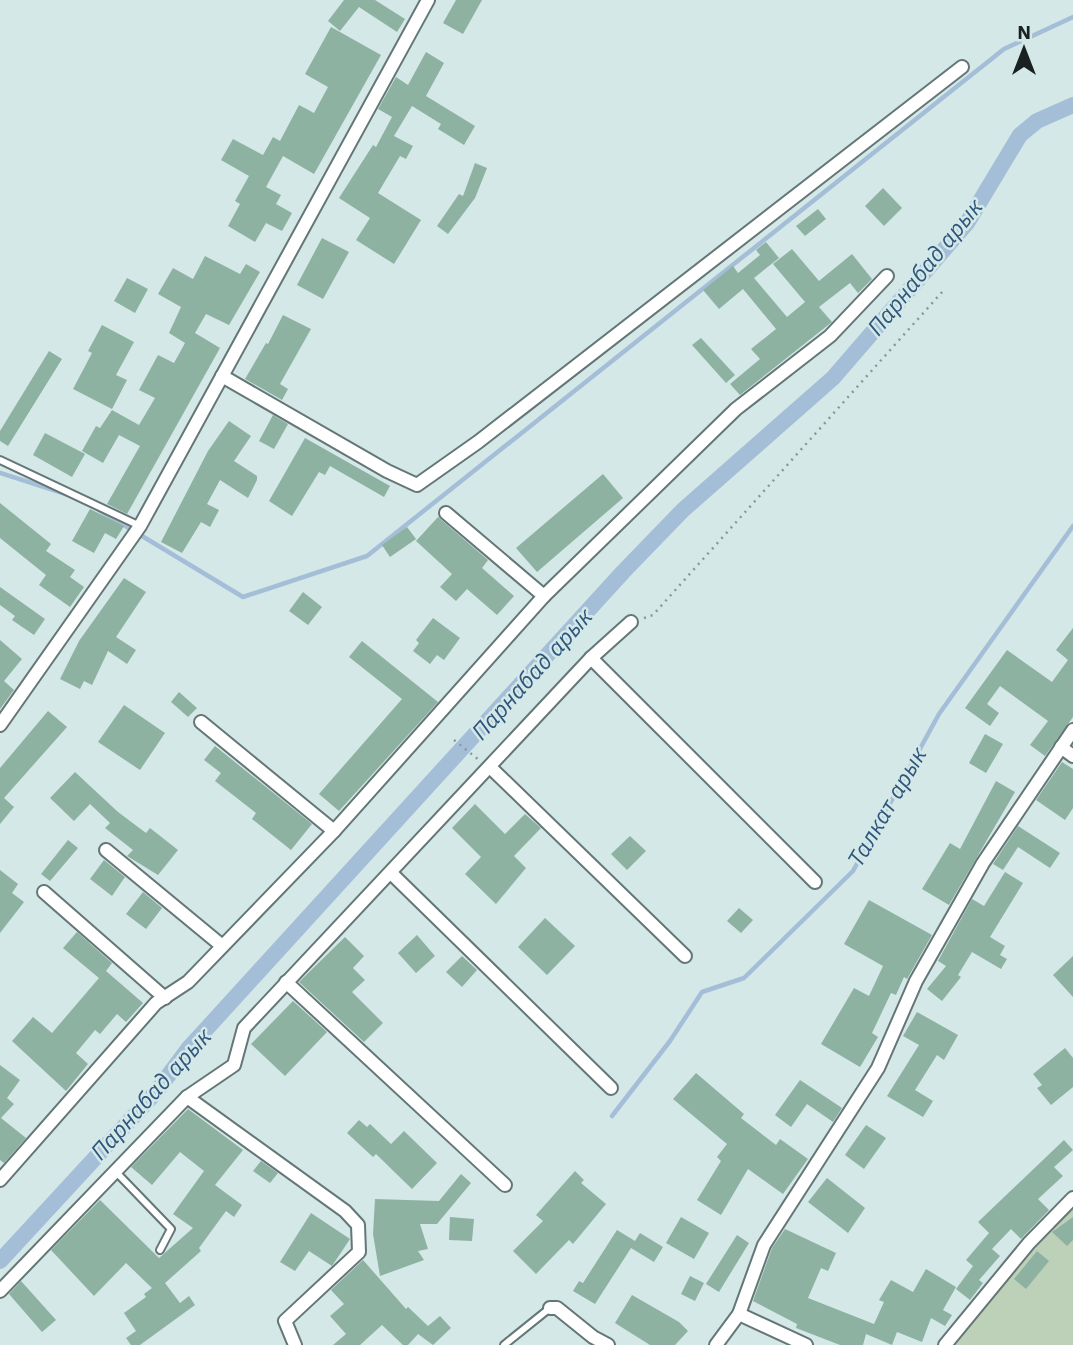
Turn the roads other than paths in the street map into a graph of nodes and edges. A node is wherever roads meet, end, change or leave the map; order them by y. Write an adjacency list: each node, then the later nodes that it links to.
1 (428, 0): 4 (street)
2 (962, 67): 4 (street)
3 (887, 276): 8 (street)
4 (222, 376): 7 (street)
5 (0, 460): 7 (lane)
6 (446, 513): 8 (street)
7 (140, 527): 12 (street)
8 (544, 596): 17 (street)
9 (631, 622): 10 (street)
10 (592, 658): 16 (street); 20 (street)
11 (201, 722): 17 (street)
12 (0, 725)
13 (1073, 730): 14 (street)
14 (1060, 747): 15 (street); 35 (street)
15 (1073, 756)
16 (491, 768): 19 (street); 23 (street)
17 (334, 831): 22 (street)
18 (106, 850): 22 (street)
19 (391, 873): 24 (street); 26 (street)
20 (815, 882)
21 (44, 891): 25 (street)
22 (221, 945): 25 (street)
23 (685, 956)
24 (286, 982): 27 (street); 30 (street)
25 (165, 998): 29 (street)
26 (611, 1088)
27 (187, 1097): 28 (street); 36 (street)
28 (114, 1171): 32 (lane); 33 (street)
29 (0, 1180)
30 (505, 1185)
31 (1073, 1198): 41 (street)
32 (160, 1250)
33 (0, 1291)
34 (550, 1308): 37 (lane); 38 (street)
35 (739, 1314): 39 (street); 40 (street)
36 (295, 1345)
37 (504, 1345)
38 (608, 1345)
39 (716, 1345)
40 (806, 1345)
41 (945, 1345)

